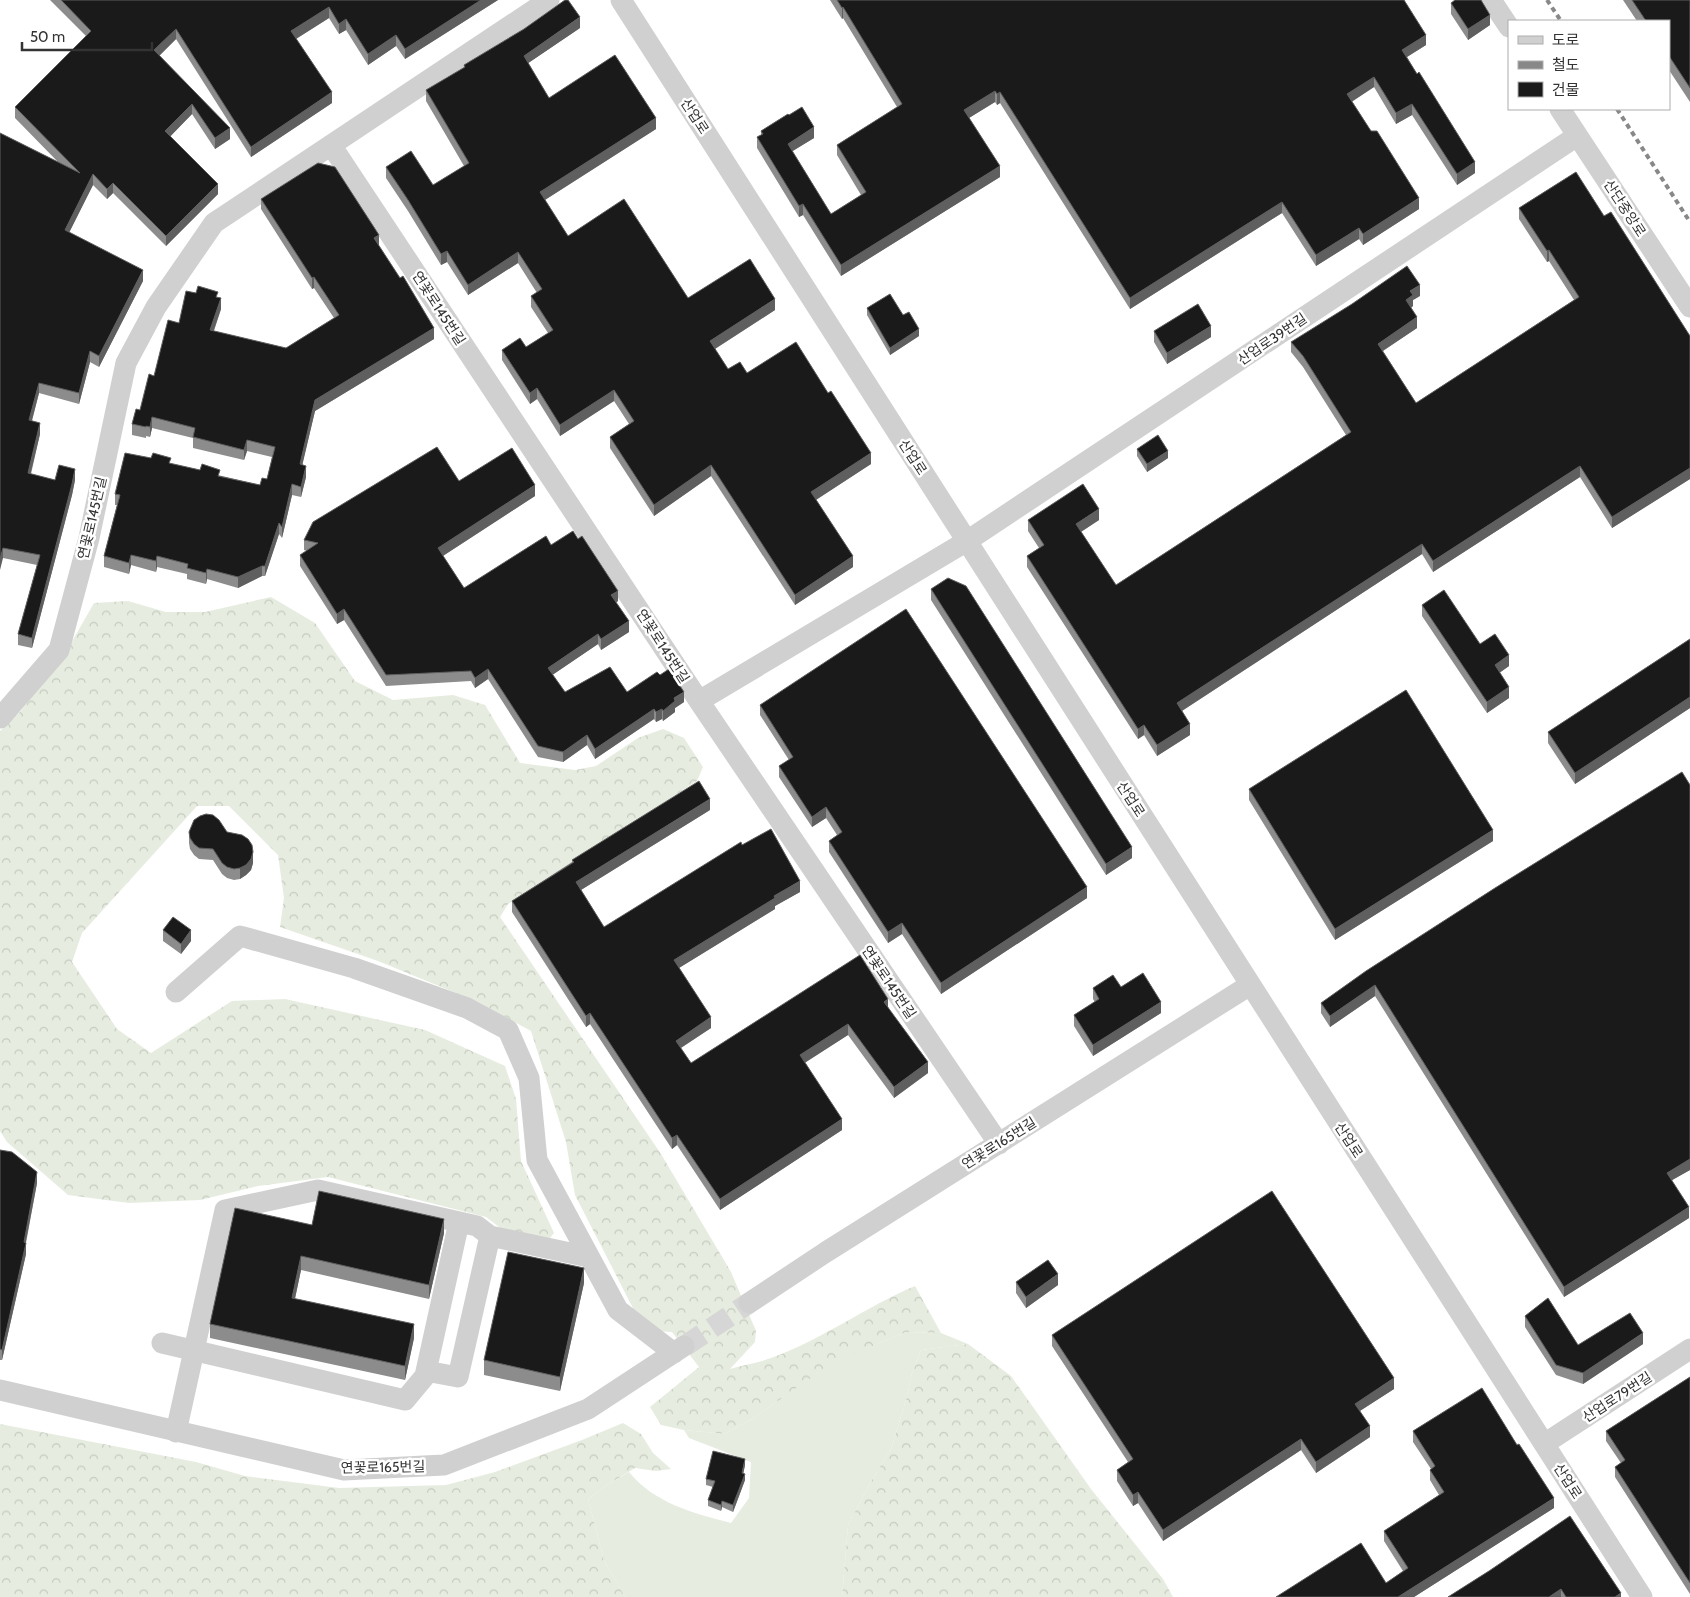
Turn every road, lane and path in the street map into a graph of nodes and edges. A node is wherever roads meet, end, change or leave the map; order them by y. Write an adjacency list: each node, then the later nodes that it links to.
1 (548, 0): 7 (street, 연꽃로145번길)
2 (620, 0): 9 (street, 산업로)
3 (1491, 0): 4 (street)
4 (1508, 26)
5 (1561, 110): 6 (street, 산단중앙로)
6 (1577, 136): 8 (street, 산단중앙로); 9 (street, 산업로39번길)
7 (331, 145): 10 (street, 연꽃로145번길); 11 (street, 연꽃로145번길)
8 (1690, 307)
9 (967, 541): 10 (street, 산업로39번길); 12 (street, 산업로)
10 (699, 700): 14 (street, 연꽃로145번길)
11 (0, 718)
12 (1250, 985): 14 (street, 연꽃로165번길); 25 (street, 산업로)
13 (176, 992): 17 (street)
14 (999, 1144): 18 (street, 연꽃로165번길)
15 (459, 1222): 16 (street); 21 (street); 22 (street)
16 (490, 1236): 17 (street); 22 (street)
17 (589, 1257): 24 (street, 연꽃로165번길)
18 (749, 1303)
19 (162, 1343): 21 (street)
20 (1690, 1349): 25 (street, 산업로79번길)
21 (194, 1350): 22 (street); 24 (street)
22 (426, 1371)
23 (0, 1390): 24 (street, 연꽃로165번길)
24 (176, 1432)
25 (1544, 1444): 26 (street, 산업로)
26 (1642, 1597)

